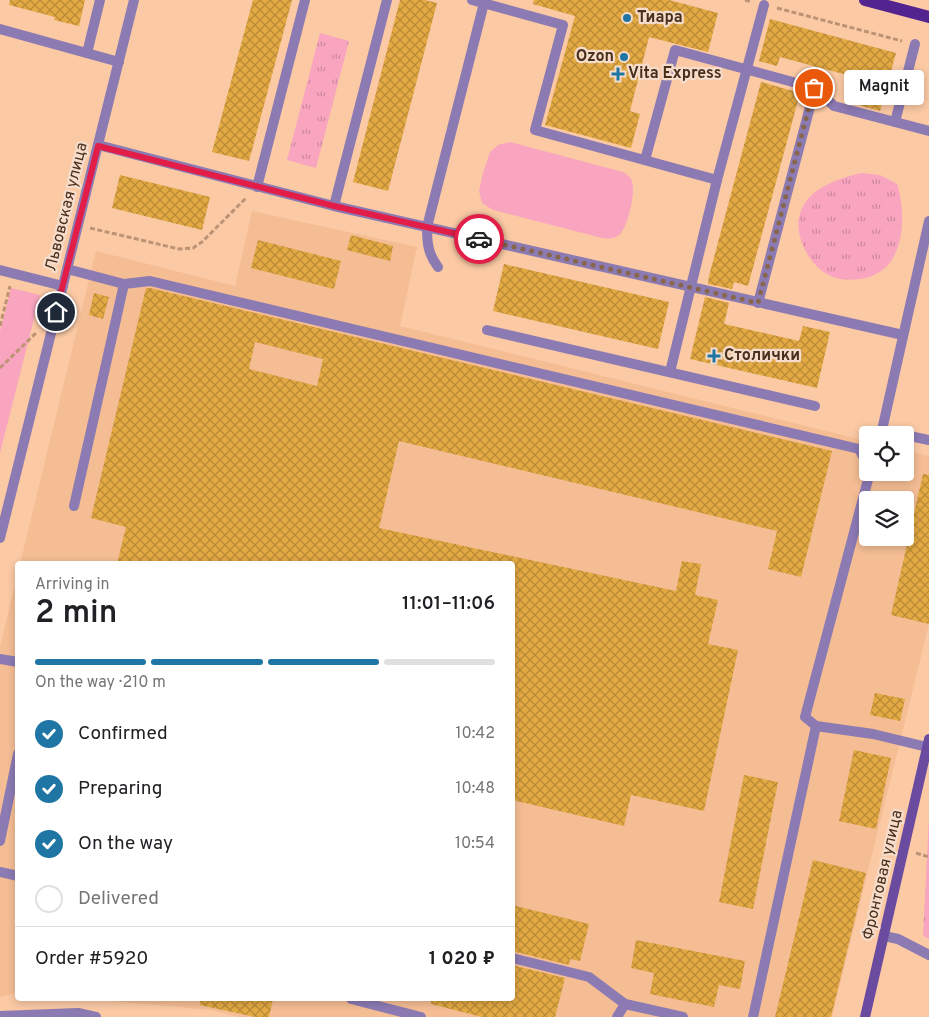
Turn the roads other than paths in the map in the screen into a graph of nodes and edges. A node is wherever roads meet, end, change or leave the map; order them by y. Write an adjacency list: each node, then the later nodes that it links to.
1 (100, 0): 14 (street)
2 (134, 0): 15 (street, Львовская улица)
3 (305, 0): 23 (street)
4 (387, 0): 24 (street)
5 (472, 0): 8 (street)
6 (514, 0): 10 (street)
7 (865, 0): 11 (main road)
8 (484, 4): 10 (street); 26 (street)
9 (764, 5): 16 (street)
10 (511, 11): 21 (street)
11 (929, 17)
12 (0, 29): 14 (street)
13 (915, 44): 18 (street)
14 (87, 53): 15 (street)
15 (119, 62): 20 (street, Львовская улица)
16 (747, 69): 17 (street); 21 (street); 22 (street)
17 (814, 88): 18 (street); 33 (street)
18 (895, 122): 19 (street)
19 (929, 131)
20 (98, 146): 23 (street); 29 (street, Львовская улица)
21 (645, 160): 22 (street)
22 (717, 180): 32 (street)
23 (257, 186): 24 (street)
24 (334, 206): 26 (street)
25 (929, 221): 35 (street)
26 (427, 227): 27 (street); 32 (street)
27 (438, 267)
28 (0, 270): 31 (street)
29 (67, 270): 30 (street); 31 (street, Львовская улица)
30 (124, 284): 39 (street); 41 (street)
31 (62, 286): 42 (street, Львовская улица)
32 (690, 287): 33 (street); 36 (street)
33 (758, 303): 35 (street)
34 (488, 330): 36 (street)
35 (904, 335): 38 (street)
36 (670, 372): 37 (street)
37 (815, 406)
38 (929, 440)
39 (859, 449)
40 (868, 481): 45 (street)
41 (74, 506)
42 (0, 538)
43 (0, 659): 44 (street)
44 (15, 662)
45 (816, 726): 46 (street); 61 (street)
46 (928, 743): 51 (main road, Фронтовая улица)
47 (15, 768): 48 (street)
48 (0, 841)
49 (0, 872): 50 (street)
50 (15, 875)
51 (884, 936): 52 (street); 62 (main road, Фронтовая улица)
52 (929, 955)
53 (515, 959): 55 (street)
54 (359, 1001): 58 (street)
55 (626, 1004): 59 (street); 60 (street)
56 (0, 1016): 57 (street)
57 (96, 1017)
58 (421, 1017)
59 (617, 1017)
60 (683, 1017)
61 (753, 1017)
62 (865, 1017)

